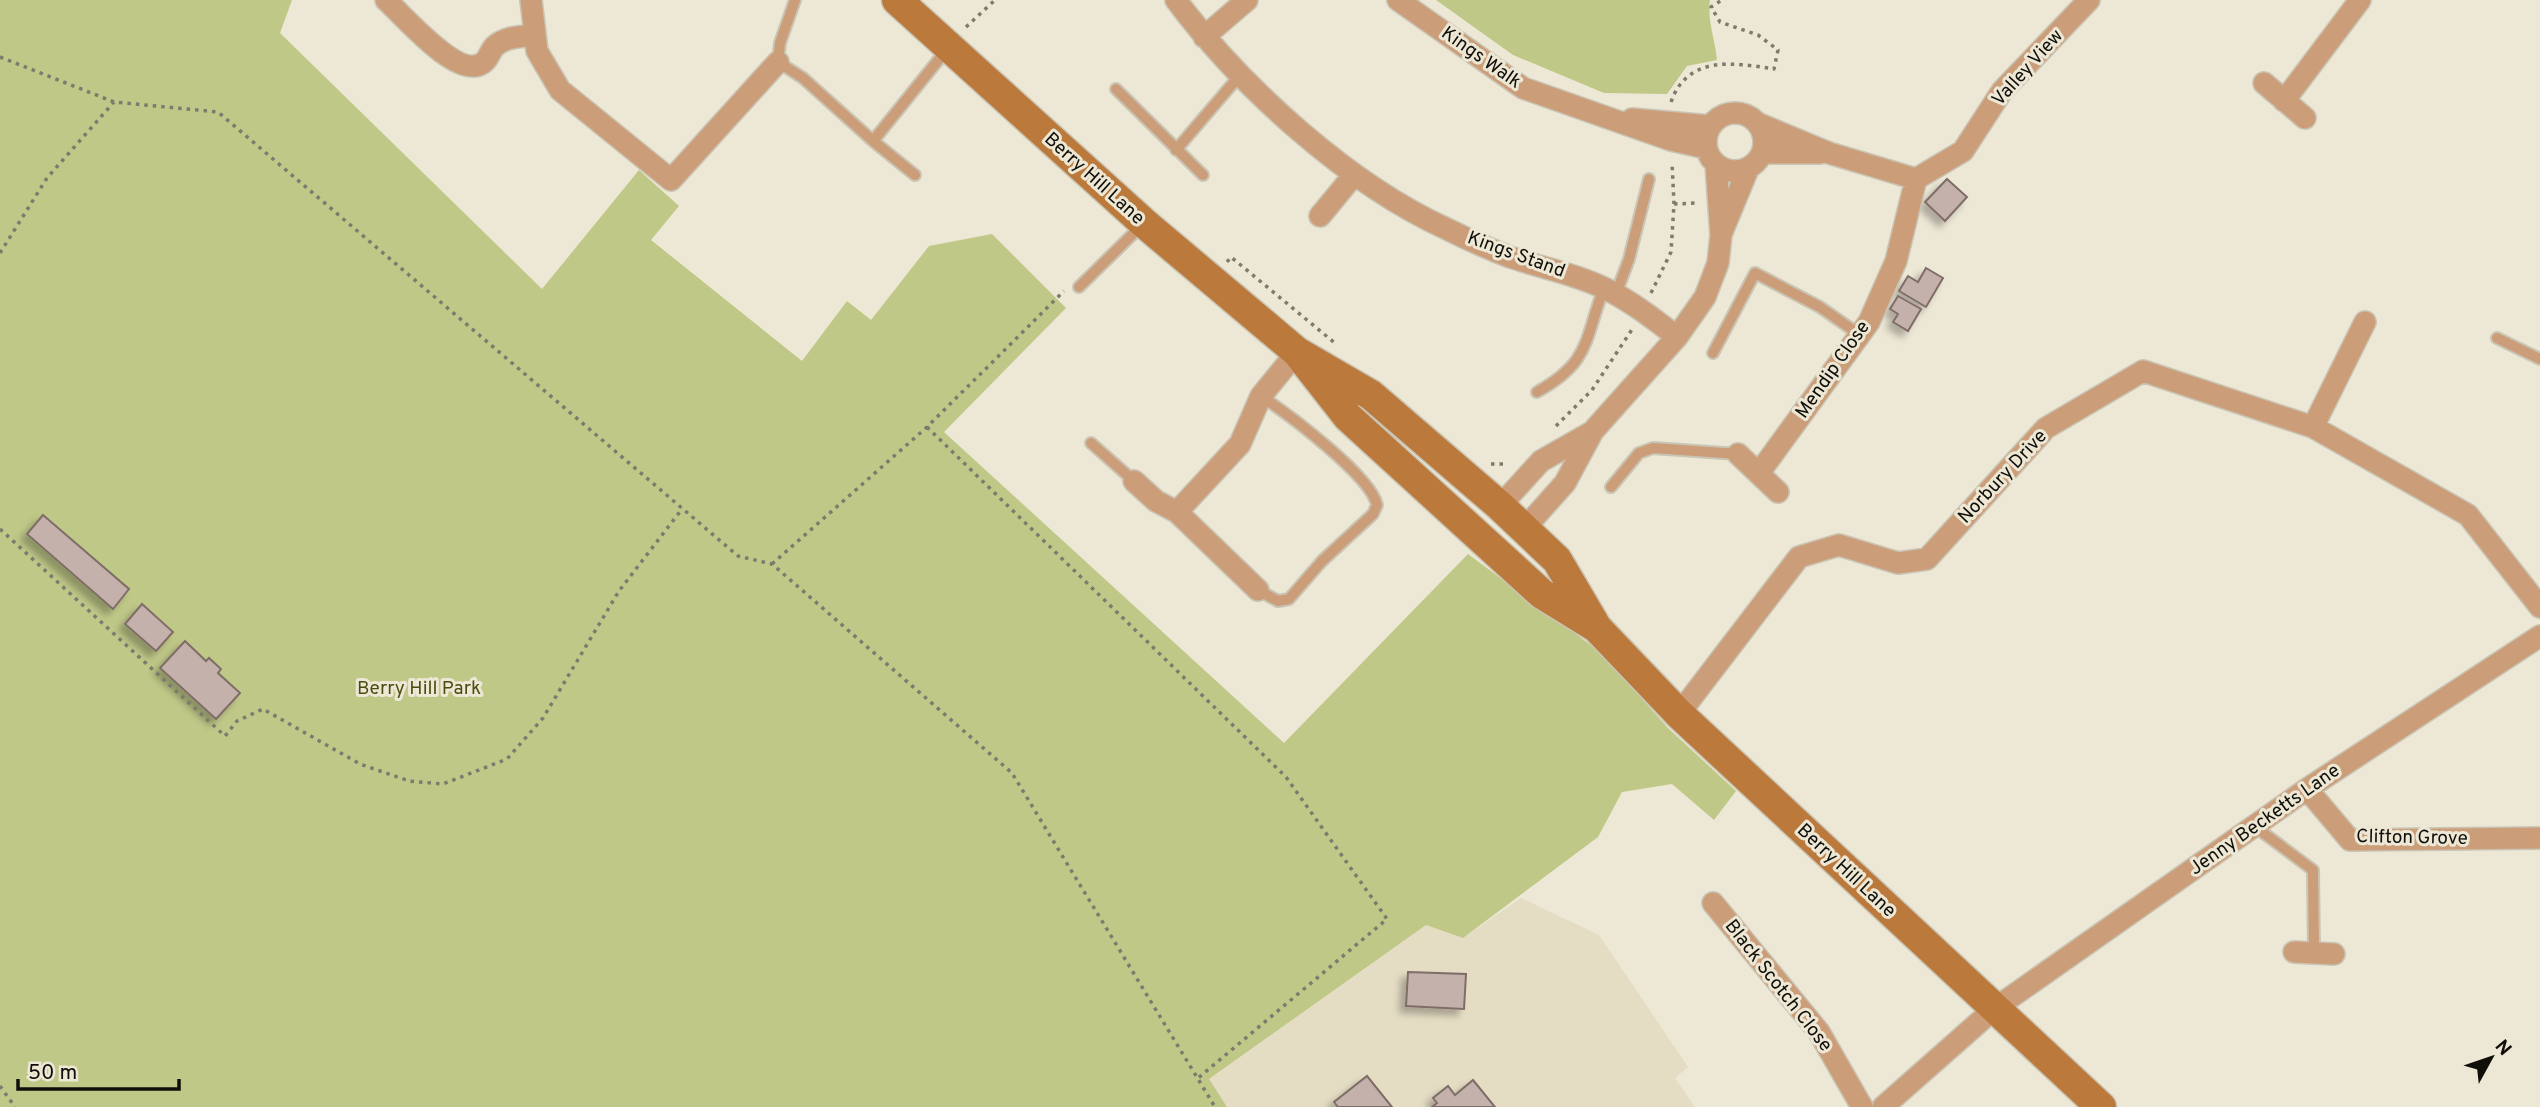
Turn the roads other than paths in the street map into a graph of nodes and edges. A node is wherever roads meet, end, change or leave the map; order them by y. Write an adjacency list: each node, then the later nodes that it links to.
1 (386, 0): 10 (street)
2 (531, 0): 10 (street)
3 (795, 0): 13 (lane)
4 (897, 0): 12 (street, Berry Hill Lane)
5 (1176, 0): 11 (street, Kings Stand)
6 (1247, 0): 11 (street)
7 (1398, 0): 21 (street, Kings Walk)
8 (2360, 0): 17 (street)
9 (2083, 2): 32 (street, Valley View)
10 (535, 35): 13 (street)
11 (1204, 37): 14 (street, Kings Stand)
12 (948, 48): 22 (lane); 34 (street, Berry Hill Lane)
13 (778, 62): 22 (lane)
14 (1240, 75): 23 (lane); 30 (street, Kings Stand)
15 (2264, 83): 17 (street)
16 (1116, 89): 23 (lane)
17 (2284, 101): 18 (street)
18 (2305, 118)
19 (1757, 123): 20 (street); 24 (street); 25 (street)
20 (1710, 126): 21 (street, Kings Walk); 26 (street)
21 (1671, 130): 26 (street, Kings Walk)
22 (873, 141): 28 (lane)
23 (1176, 150): 29 (lane)
24 (1763, 153): 25 (street); 27 (street)
25 (1829, 153): 32 (street)
26 (1711, 156): 27 (street); 35 (street)
27 (1748, 169): 35 (street)
28 (915, 175)
29 (1203, 175)
30 (1353, 176): 33 (street); 37 (street, Kings Stand)
31 (1648, 179): 37 (lane)
32 (1916, 179): 39 (street, Mendip Close)
33 (1321, 216)
34 (1143, 223): 36 (lane); 42 (street, Berry Hill Lane)
35 (1721, 235): 40 (street)
36 (1076, 284)
37 (1610, 291): 40 (street, Kings Stand); 45 (lane)
38 (2365, 322): 47 (street)
39 (1860, 335): 43 (lane); 51 (street, Mendip Close)
40 (1677, 337): 48 (street)
41 (2497, 338): 44 (lane)
42 (1297, 352): 46 (street); 55 (street, Berry Hill Lane); 57 (street, Berry Hill Lane)
43 (1713, 353)
44 (2540, 359)
45 (1537, 392)
46 (1261, 396): 56 (street); 58 (lane)
47 (2313, 427): 59 (street, Norbury Drive); 61 (street, Norbury Drive)
48 (1593, 431): 55 (street); 57 (street)
49 (1091, 443): 52 (lane)
50 (1738, 454): 51 (street); 53 (lane)
51 (1759, 473): 54 (street)
52 (1134, 481): 56 (street)
53 (1611, 488)
54 (1778, 492)
55 (1500, 506): 57 (street, Berry Hill Lane)
56 (1177, 512): 58 (street)
57 (1506, 537): 61 (street, Berry Hill Lane)
58 (1258, 590)
59 (2540, 607)
60 (2540, 636): 62 (street, Jenny Becketts Lane)
61 (1679, 714): 67 (street, Berry Hill Lane)
62 (2307, 789): 63 (street, Jenny Becketts Lane); 64 (street, Clifton Grove)
63 (2254, 826): 66 (lane); 67 (street, Jenny Becketts Lane)
64 (2540, 838)
65 (1713, 903): 68 (street, Black Scotch Close)
66 (2314, 953)
67 (1994, 1009): 69 (street, Jenny Becketts Lane); 70 (street, Berry Hill Lane)
68 (1862, 1107)
69 (1883, 1107)
70 (2101, 1107)

